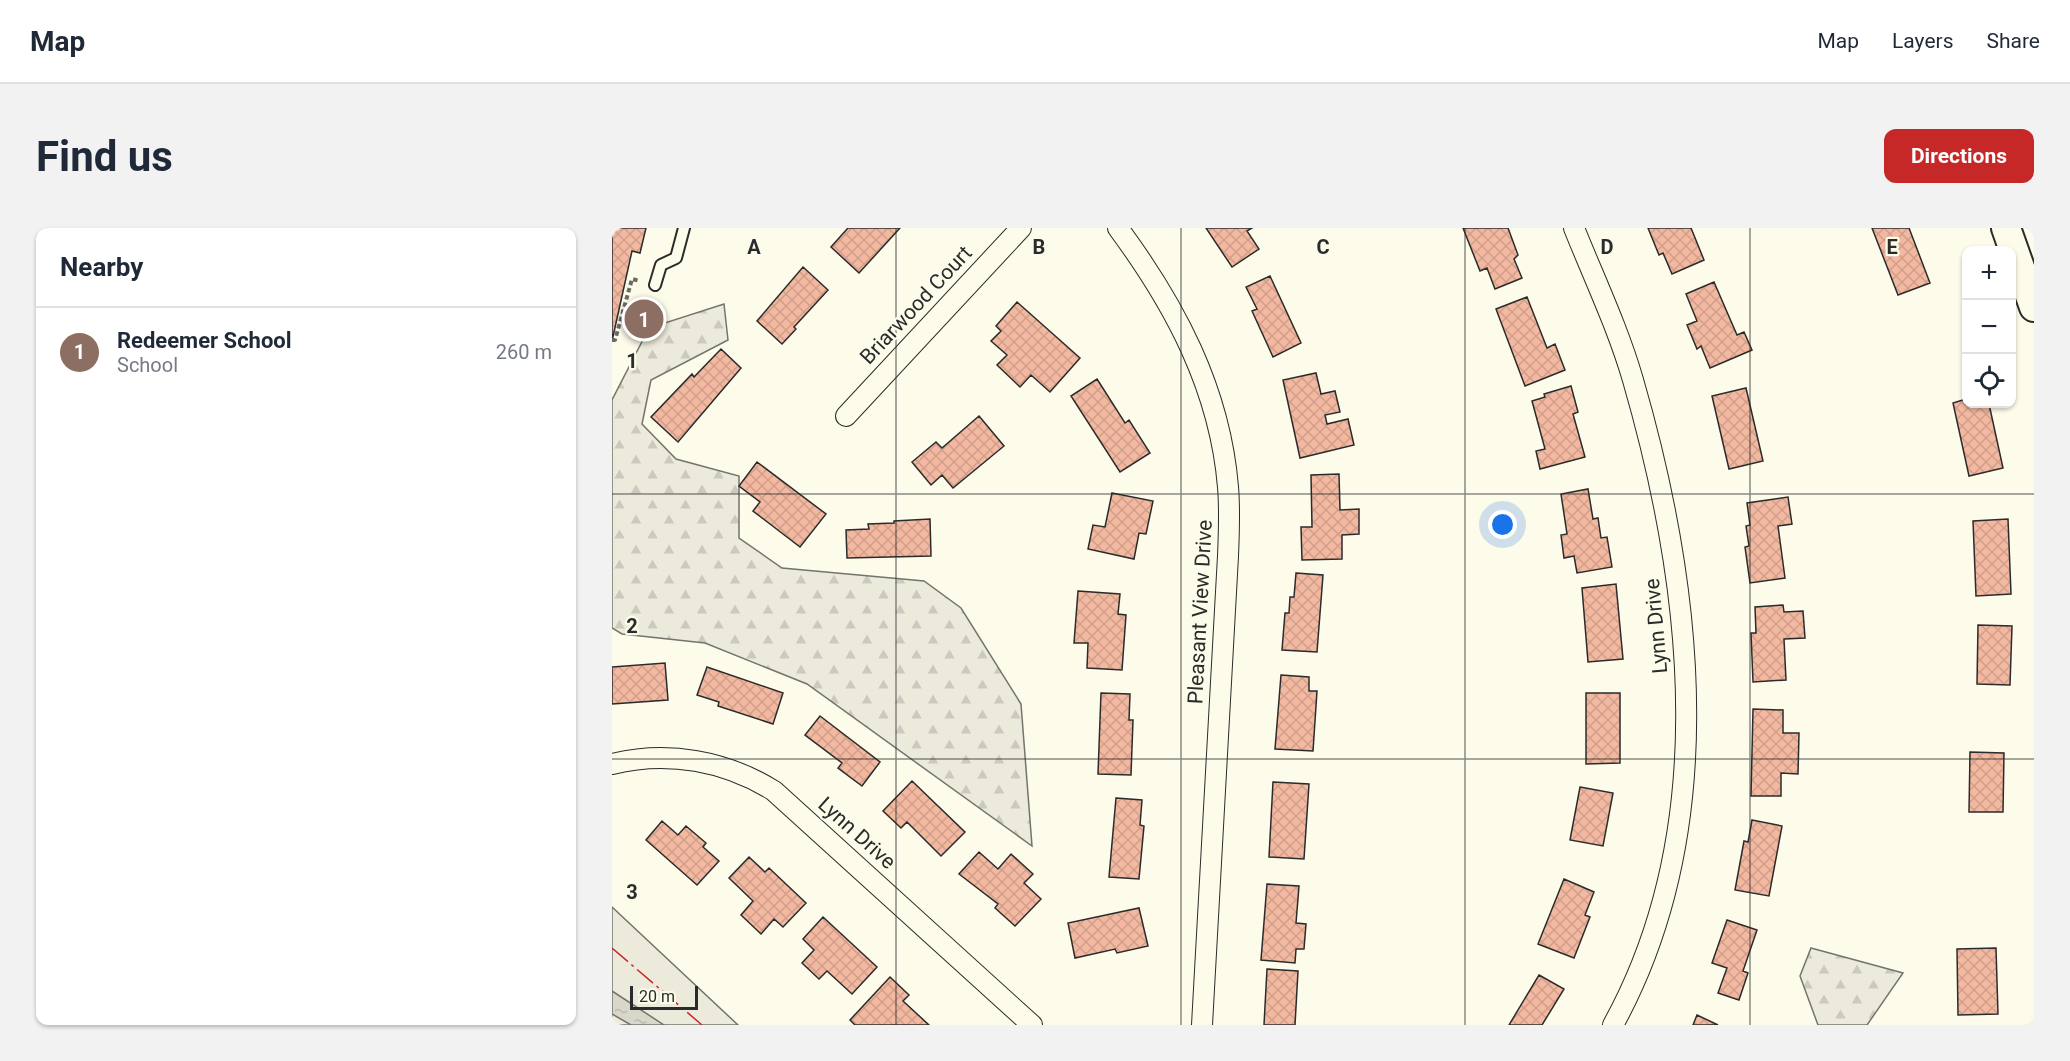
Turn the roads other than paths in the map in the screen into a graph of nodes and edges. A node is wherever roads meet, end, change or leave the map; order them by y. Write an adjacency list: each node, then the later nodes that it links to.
1 (684, 228): 6 (lane)
2 (1022, 228): 8 (street, Briarwood Court)
3 (1118, 228): 11 (street, Pleasant View Drive)
4 (1574, 228): 12 (street, Lynn Drive)
5 (2006, 228): 7 (main road)
6 (656, 285)
7 (2034, 307)
8 (846, 416)
9 (612, 764): 10 (street, Lynn Drive)
10 (1032, 1025)
11 (1202, 1025)
12 (1613, 1025)

